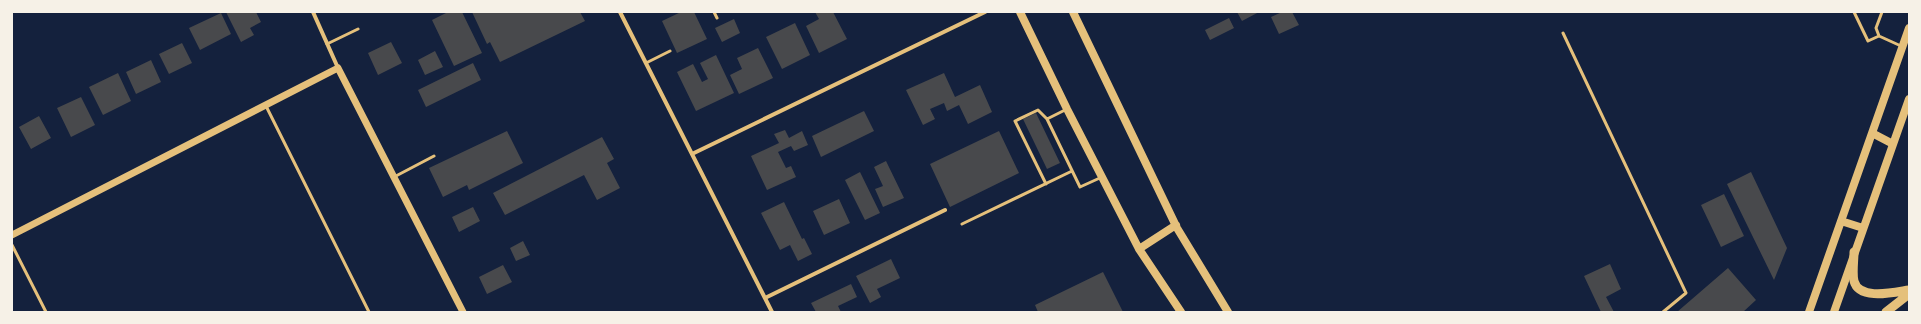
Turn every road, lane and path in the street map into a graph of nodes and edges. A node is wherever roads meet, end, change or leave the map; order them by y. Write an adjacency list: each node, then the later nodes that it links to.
1 (314, 12): 14 (street)
2 (621, 12): 17 (street)
3 (714, 12): 9 (lane)
4 (985, 12): 25 (street)
5 (1020, 12): 21 (main road)
6 (1073, 12): 34 (main road)
7 (1854, 12): 13 (lane)
8 (1882, 12): 13 (lane)
9 (717, 18)
10 (1909, 28): 15 (main road)
11 (358, 29): 14 (lane)
12 (1563, 34): 49 (lane)
13 (1879, 36): 15 (lane)
14 (327, 44): 18 (street)
15 (1902, 47): 23 (main road)
16 (670, 51): 17 (lane)
17 (646, 63): 25 (street)
18 (338, 68): 20 (street); 28 (street)
19 (1909, 99): 24 (main road)
20 (266, 105): 36 (street); 44 (lane)
21 (1067, 109): 22 (lane); 29 (main road)
22 (1047, 119): 27 (lane); 30 (lane)
23 (1872, 133): 24 (main road); 32 (main road)
24 (1893, 144): 35 (main road)
25 (692, 154): 42 (street)
26 (434, 156): 28 (lane)
27 (1072, 172): 29 (lane); 30 (lane)
28 (394, 177): 45 (street)
29 (1102, 177): 38 (main road)
30 (1046, 184): 33 (lane)
31 (945, 210): 42 (street)
32 (1841, 221): 35 (main road); 50 (main road)
33 (962, 224)
34 (1176, 224): 38 (main road); 48 (main road)
35 (1863, 228): 39 (main road)
36 (12, 235)
37 (12, 245): 43 (lane)
38 (1139, 249): 47 (main road)
39 (1854, 252): 40 (main road); 51 (main road)
40 (1909, 290)
41 (1909, 294): 52 (main road)
42 (765, 298): 46 (street)
43 (46, 312)
44 (369, 312)
45 (463, 312)
46 (772, 312)
47 (1181, 312)
48 (1228, 312)
49 (1663, 312)
50 (1808, 312)
51 (1834, 312)
52 (1886, 312)

